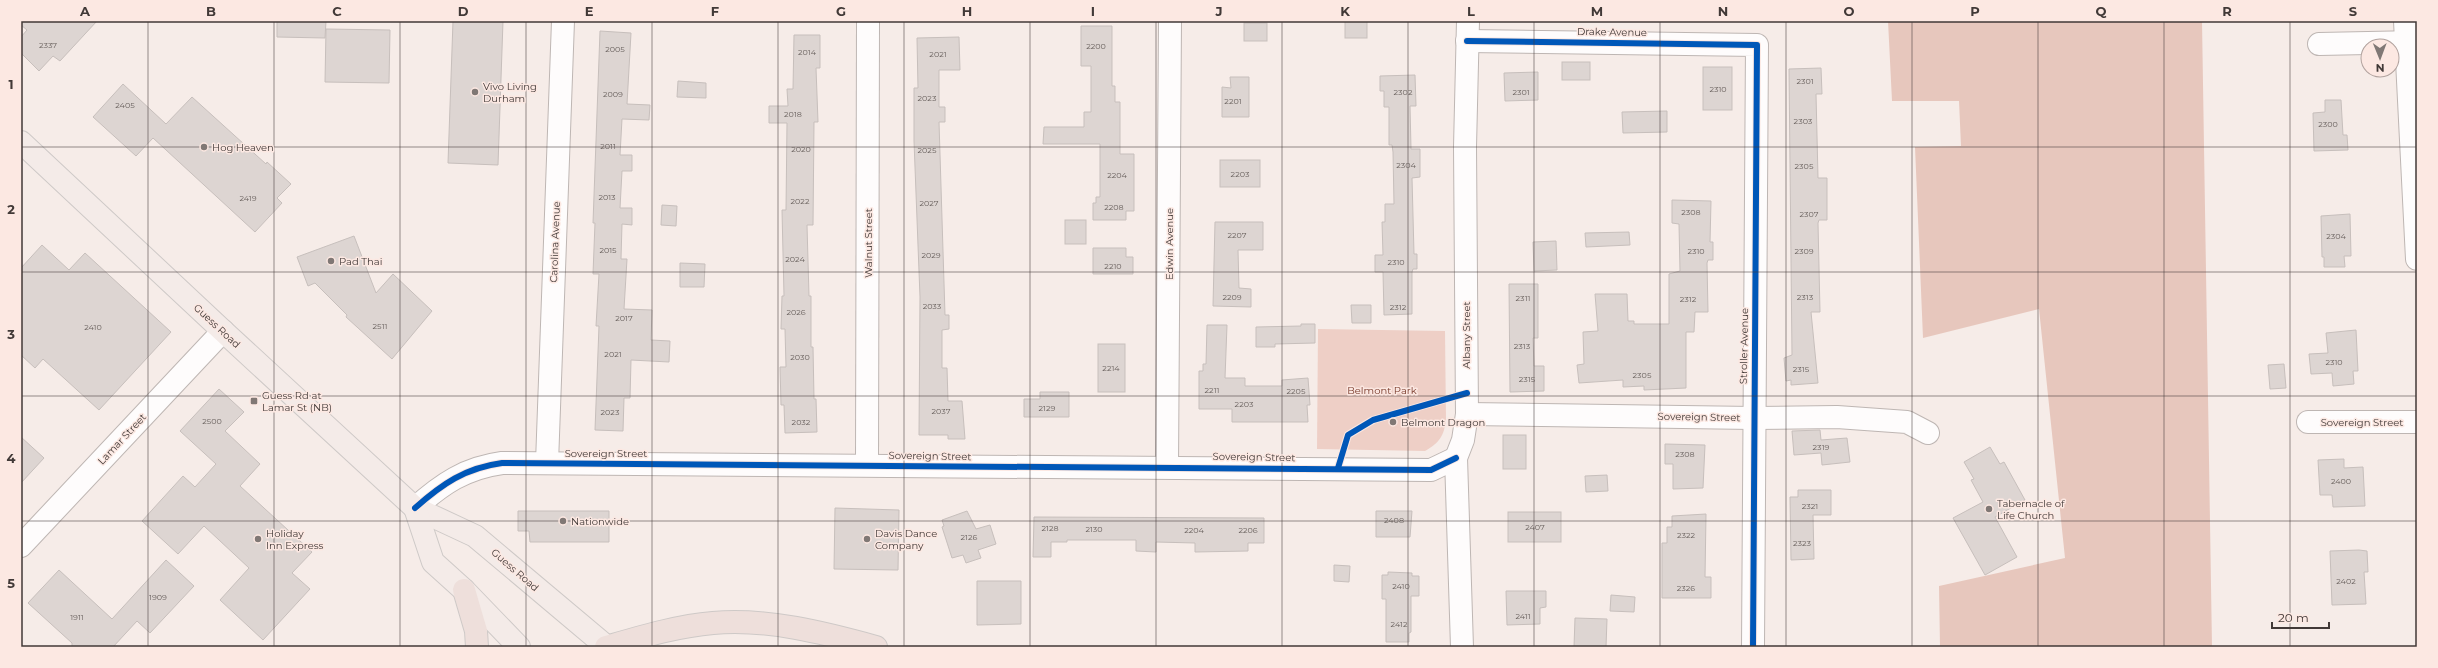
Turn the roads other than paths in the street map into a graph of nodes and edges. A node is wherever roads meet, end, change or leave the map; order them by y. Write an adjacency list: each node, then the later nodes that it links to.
1 (563, 21): 17 (street, Carolina Avenue)
2 (868, 21): 18 (street, Walnut Street)
3 (1170, 21): 19 (street, Edwin Avenue)
4 (1467, 31): 7 (street, Drake Avenue); 11 (street, Albany Street)
5 (2409, 35): 6 (street); 9 (street)
6 (2319, 44)
7 (1757, 45): 12 (street, Stroller Avenue)
8 (21, 142): 10 (main road, Guess Road)
9 (2417, 258)
10 (223, 331): 20 (main road, Guess Road); 21 (street, Lamar Street)
11 (1467, 414): 12 (street, Sovereign Street); 16 (street, Albany Street)
12 (1753, 418): 15 (street, Sovereign Street); 28 (street, Stroller Avenue)
13 (2308, 422): 14 (street, Sovereign Street)
14 (2417, 422)
15 (1928, 433)
16 (1456, 458): 19 (street, Sovereign Street); 27 (street, Albany Street)
17 (547, 463): 18 (street, Sovereign Street); 20 (street, Sovereign Street)
18 (867, 465): 19 (street, Sovereign Street)
19 (1167, 466)
20 (415, 508): 22 (main road, Guess Road); 25 (main road, Guess Road)
21 (21, 546)
22 (464, 590): 23 (highway); 24 (main road, Guess Road)
23 (477, 647)
24 (519, 647)
25 (607, 647): 26 (highway)
26 (876, 647)
27 (1462, 647)
28 (1753, 647)

